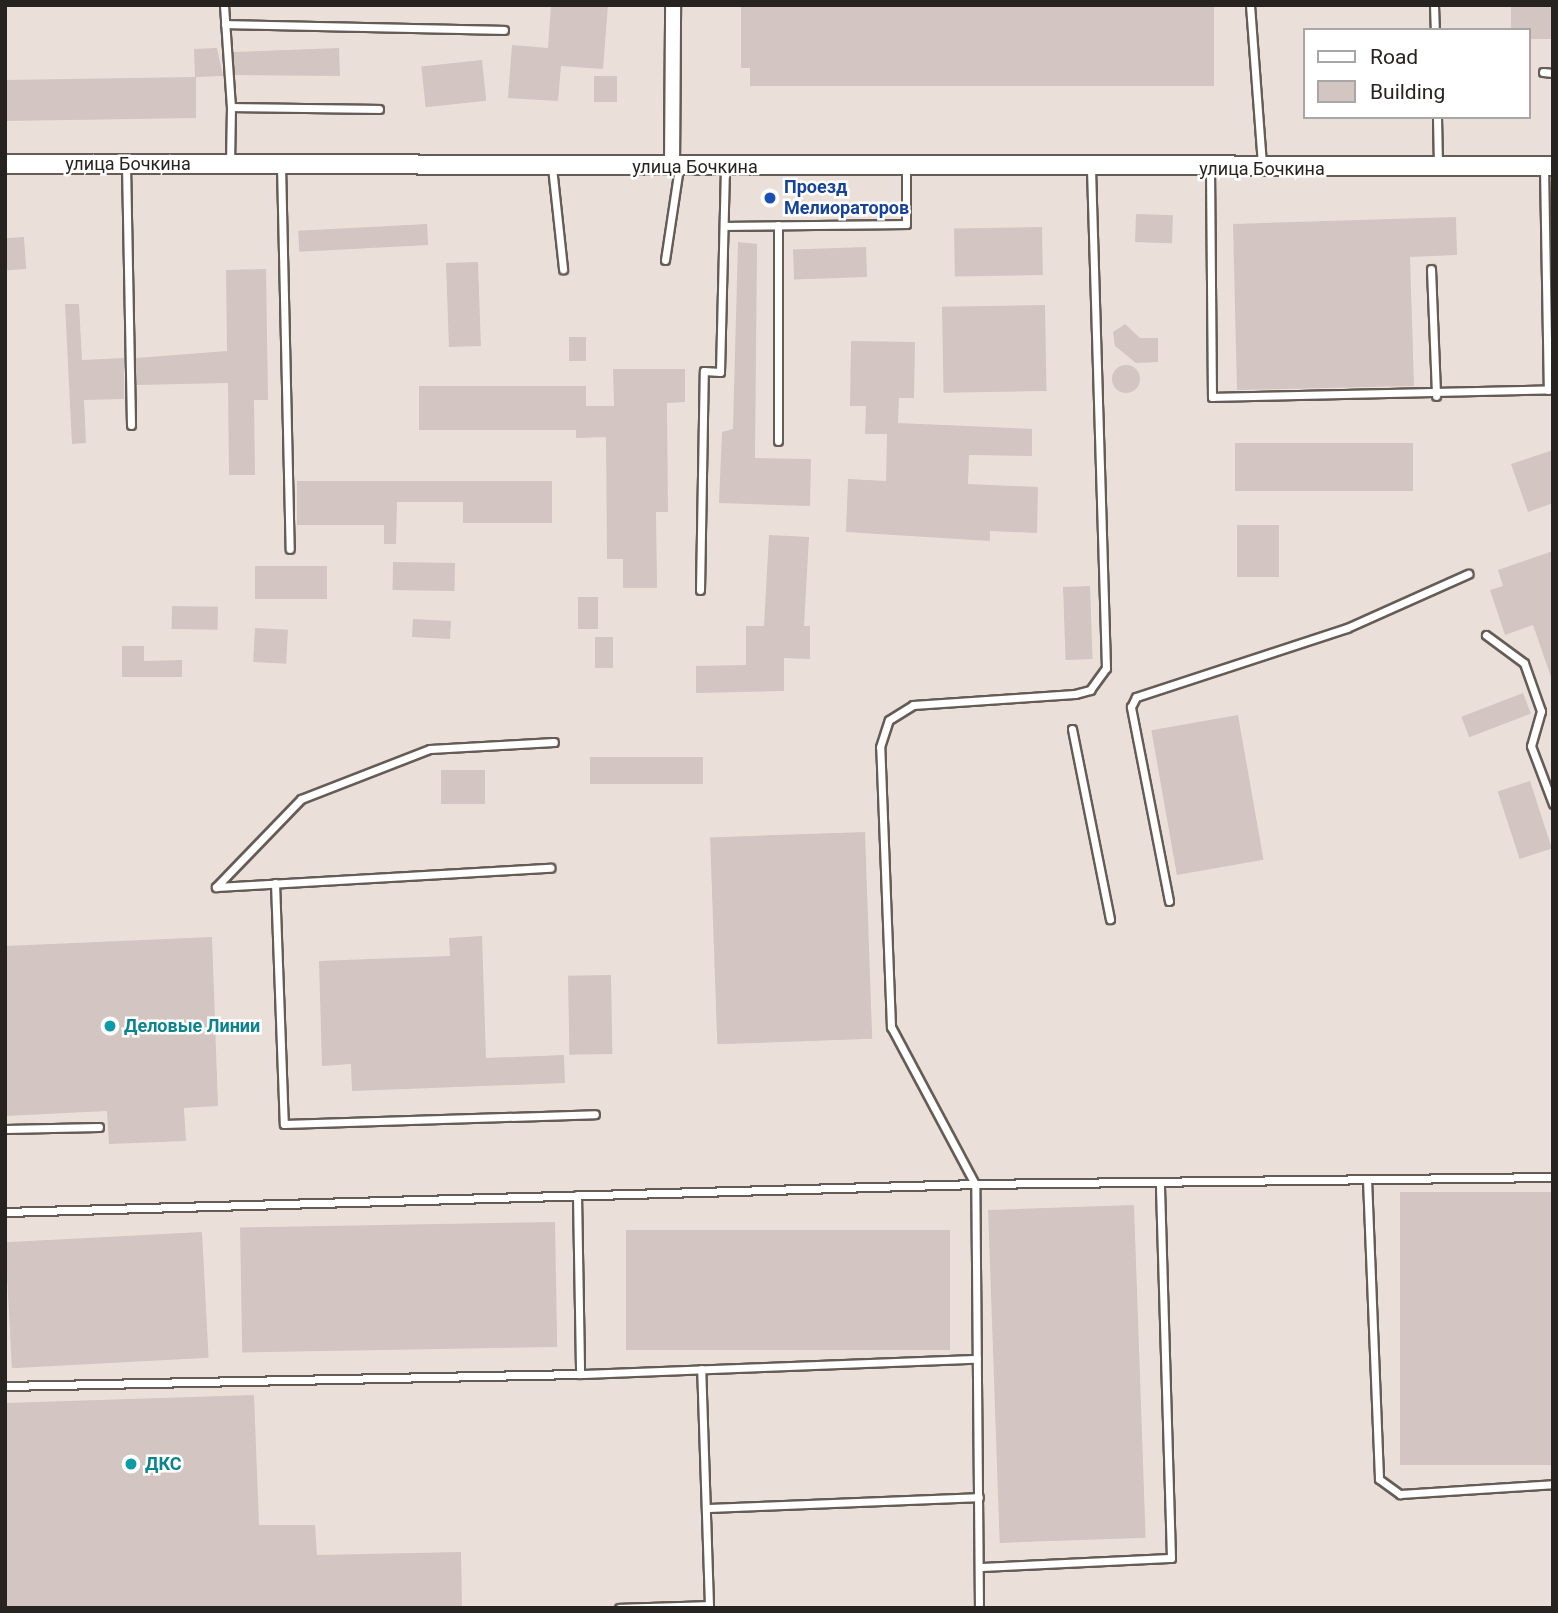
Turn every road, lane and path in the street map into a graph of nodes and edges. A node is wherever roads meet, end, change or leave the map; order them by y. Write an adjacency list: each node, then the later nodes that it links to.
1 (224, 5): 5 (lane)
2 (673, 5): 17 (street)
3 (1250, 5): 25 (lane)
4 (1434, 5): 6 (lane)
5 (225, 24): 7 (lane); 10 (lane)
6 (1435, 28)
7 (504, 30)
8 (1543, 72): 9 (lane)
9 (1553, 72)
10 (231, 107): 11 (lane); 15 (lane)
11 (379, 109)
12 (1437, 119): 24 (lane)
13 (5, 164): 14 (street, улица Бочкина)
14 (125, 164): 15 (street, улица Бочкина); 33 (lane)
15 (230, 164): 16 (street, улица Бочкина)
16 (281, 165): 19 (street, улица Бочкина); 35 (lane)
17 (676, 166): 19 (street, улица Бочкина); 20 (street, улица Бочкина); 28 (lane)
18 (1548, 166): 24 (street, улица Бочкина); 31 (lane)
19 (552, 167): 29 (lane)
20 (725, 167): 21 (street, улица Бочкина); 27 (lane)
21 (906, 167): 22 (street, улица Бочкина); 26 (lane)
22 (1091, 168): 23 (street, улица Бочкина); 52 (lane)
23 (1210, 169): 25 (street, улица Бочкина); 32 (lane)
24 (1438, 169): 25 (street, улица Бочкина)
25 (1262, 170)
26 (778, 225): 27 (lane); 34 (lane)
27 (724, 226): 37 (lane)
28 (665, 260)
29 (563, 269)
30 (1431, 269): 32 (lane)
31 (1550, 390): 32 (lane)
32 (1436, 396)
33 (131, 425)
34 (778, 441)
35 (290, 549)
36 (1468, 574): 44 (lane)
37 (700, 590)
38 (1486, 635): 41 (lane)
39 (1072, 729): 45 (lane)
40 (554, 742): 43 (lane)
41 (1553, 804)
42 (550, 868): 43 (lane)
43 (275, 883): 46 (lane)
44 (1169, 901)
45 (1110, 919)
46 (595, 1114)
47 (99, 1126): 48 (lane)
48 (5, 1129)
49 (1553, 1177): 50 (lane)
50 (1367, 1179): 51 (lane); 59 (lane)
51 (1160, 1182): 52 (lane); 62 (lane)
52 (975, 1184): 53 (lane); 55 (lane)
53 (577, 1195): 54 (lane); 57 (lane)
54 (5, 1212)
55 (977, 1359): 56 (lane); 60 (lane)
56 (701, 1369): 57 (lane); 61 (lane)
57 (580, 1374): 58 (lane)
58 (5, 1386)
59 (1553, 1484)
60 (979, 1497): 61 (lane); 62 (lane)
61 (706, 1508): 63 (lane)
62 (979, 1567): 64 (lane)
63 (619, 1608)
64 (979, 1608)

